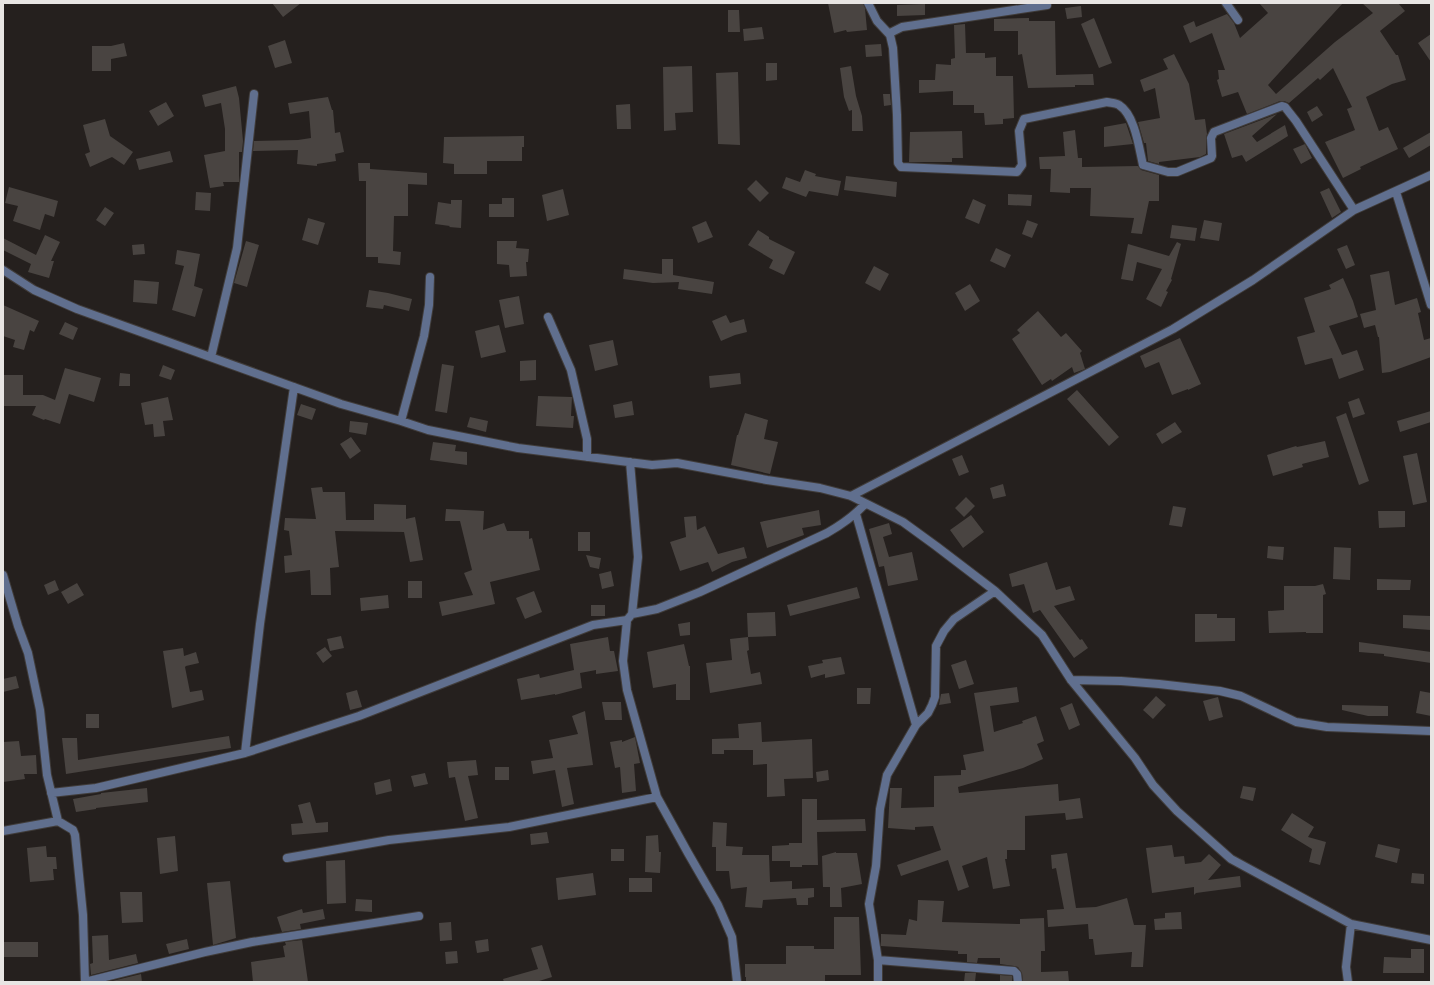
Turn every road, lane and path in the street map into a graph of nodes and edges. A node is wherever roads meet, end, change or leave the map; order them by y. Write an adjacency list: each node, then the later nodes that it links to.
1 (868, 3): 5 (street)
2 (1226, 3): 4 (street)
3 (1047, 5): 5 (street)
4 (1238, 20)
5 (890, 35): 9 (street)
6 (254, 94): 14 (street)
7 (1431, 175): 8 (street)
8 (1396, 192): 9 (street); 12 (street)
9 (1354, 210): 19 (street)
10 (3, 270): 14 (street)
11 (430, 277): 16 (street)
12 (1431, 305)
13 (548, 318): 17 (street)
14 (211, 357): 15 (street)
15 (294, 387): 16 (street); 28 (street)
16 (401, 421): 17 (street)
17 (587, 457): 18 (street)
18 (630, 462): 19 (street); 24 (street)
19 (851, 496): 20 (street)
20 (865, 504): 21 (street); 23 (street)
21 (856, 514): 24 (street); 26 (street)
22 (3, 577): 29 (street)
23 (995, 591): 25 (street); 26 (street)
24 (629, 617): 28 (street); 30 (street)
25 (1071, 680): 27 (street); 35 (street)
26 (916, 725): 37 (street)
27 (1431, 730)
28 (245, 753): 29 (street)
29 (51, 793): 31 (street)
30 (657, 797): 33 (street); 39 (street)
31 (58, 821): 32 (street); 38 (street)
32 (3, 831)
33 (287, 858)
34 (419, 916): 38 (street)
35 (1351, 924): 36 (street); 42 (street)
36 (1431, 940)
37 (878, 960): 40 (street); 41 (street)
38 (85, 982)
39 (737, 982)
40 (878, 982)
41 (1018, 982)
42 (1348, 982)

